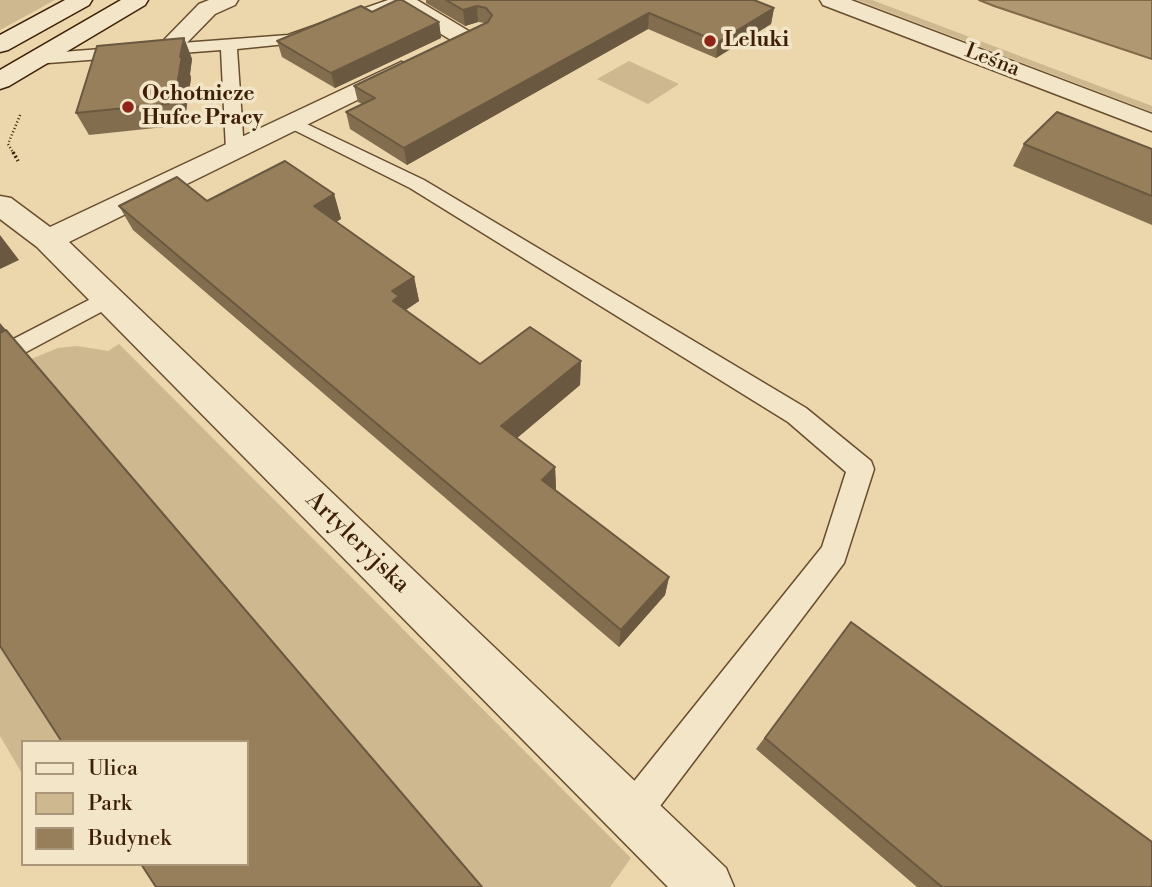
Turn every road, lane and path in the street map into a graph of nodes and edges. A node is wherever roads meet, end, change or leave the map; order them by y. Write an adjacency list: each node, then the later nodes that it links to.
1 (80, 0): 7 (street)
2 (137, 0): 9 (street)
3 (227, 0): 8 (street)
4 (402, 0): 6 (lane); 12 (street)
5 (831, 0): 13 (street, Leśna)
6 (229, 44): 8 (lane); 14 (lane)
7 (0, 45)
8 (168, 49): 9 (lane)
9 (35, 59): 10 (street)
10 (0, 81)
11 (22, 112): 15 (path)
12 (292, 122): 14 (street); 20 (lane)
13 (1152, 122)
14 (234, 150): 17 (street)
15 (19, 162)
16 (0, 205): 17 (street, Artyleryjska)
17 (48, 240): 18 (street, Artyleryjska)
18 (108, 298): 19 (lane); 20 (street, Artyleryjska)
19 (0, 357)
20 (632, 813): 21 (street, Artyleryjska)
21 (707, 887)

